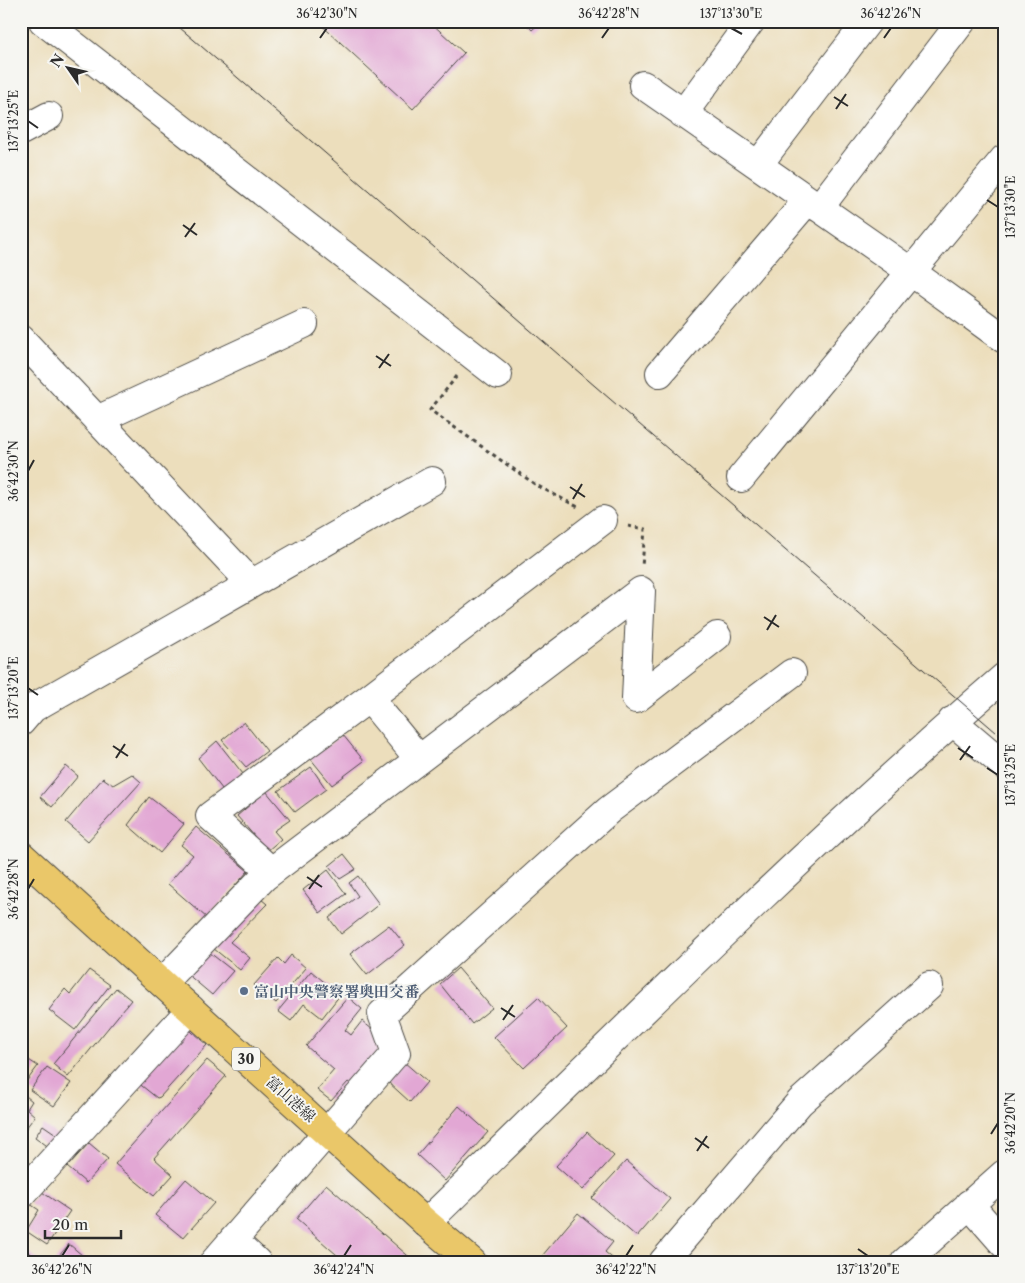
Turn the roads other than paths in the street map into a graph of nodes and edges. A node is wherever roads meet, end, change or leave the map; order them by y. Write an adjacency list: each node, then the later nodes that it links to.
1 (43, 21): 17 (street)
2 (751, 21): 6 (street)
3 (868, 21): 10 (street)
4 (962, 21): 11 (street)
5 (642, 85): 6 (street)
6 (683, 114): 10 (street)
7 (49, 116): 8 (street)
8 (21, 131)
9 (1004, 159): 12 (street)
10 (758, 166): 11 (street)
11 (814, 204): 12 (street); 16 (street)
12 (910, 272): 15 (street); 19 (street)
13 (304, 324): 18 (street)
14 (21, 339): 18 (street)
15 (1004, 339)
16 (660, 373)
17 (498, 375)
18 (97, 420): 22 (street)
19 (742, 478)
20 (432, 481): 22 (street)
21 (603, 520): 26 (street)
22 (251, 583): 28 (street)
23 (717, 636): 29 (street)
24 (792, 673): 36 (street)
25 (1004, 677): 27 (street)
26 (369, 698): 29 (street); 32 (street)
27 (952, 721): 30 (street); 40 (street)
28 (21, 722)
29 (419, 759): 32 (street)
30 (1004, 765)
31 (21, 855): 33 (main road, 富山港線 / 30)
32 (271, 871): 33 (street)
33 (162, 983): 35 (main road, 富山港線 / 30)
34 (929, 986): 46 (street)
35 (191, 1010): 36 (main road, 富山港線 / 30); 38 (street)
36 (327, 1132): 40 (main road, 富山港線 / 30); 41 (street)
37 (1004, 1174): 39 (street)
38 (21, 1196)
39 (969, 1204): 42 (street); 47 (street)
40 (426, 1223): 45 (main road, 富山港線 / 30)
41 (233, 1240): 43 (street); 44 (street)
42 (1004, 1244)
43 (214, 1262)
44 (257, 1262)
45 (472, 1262)
46 (663, 1262)
47 (905, 1262)

